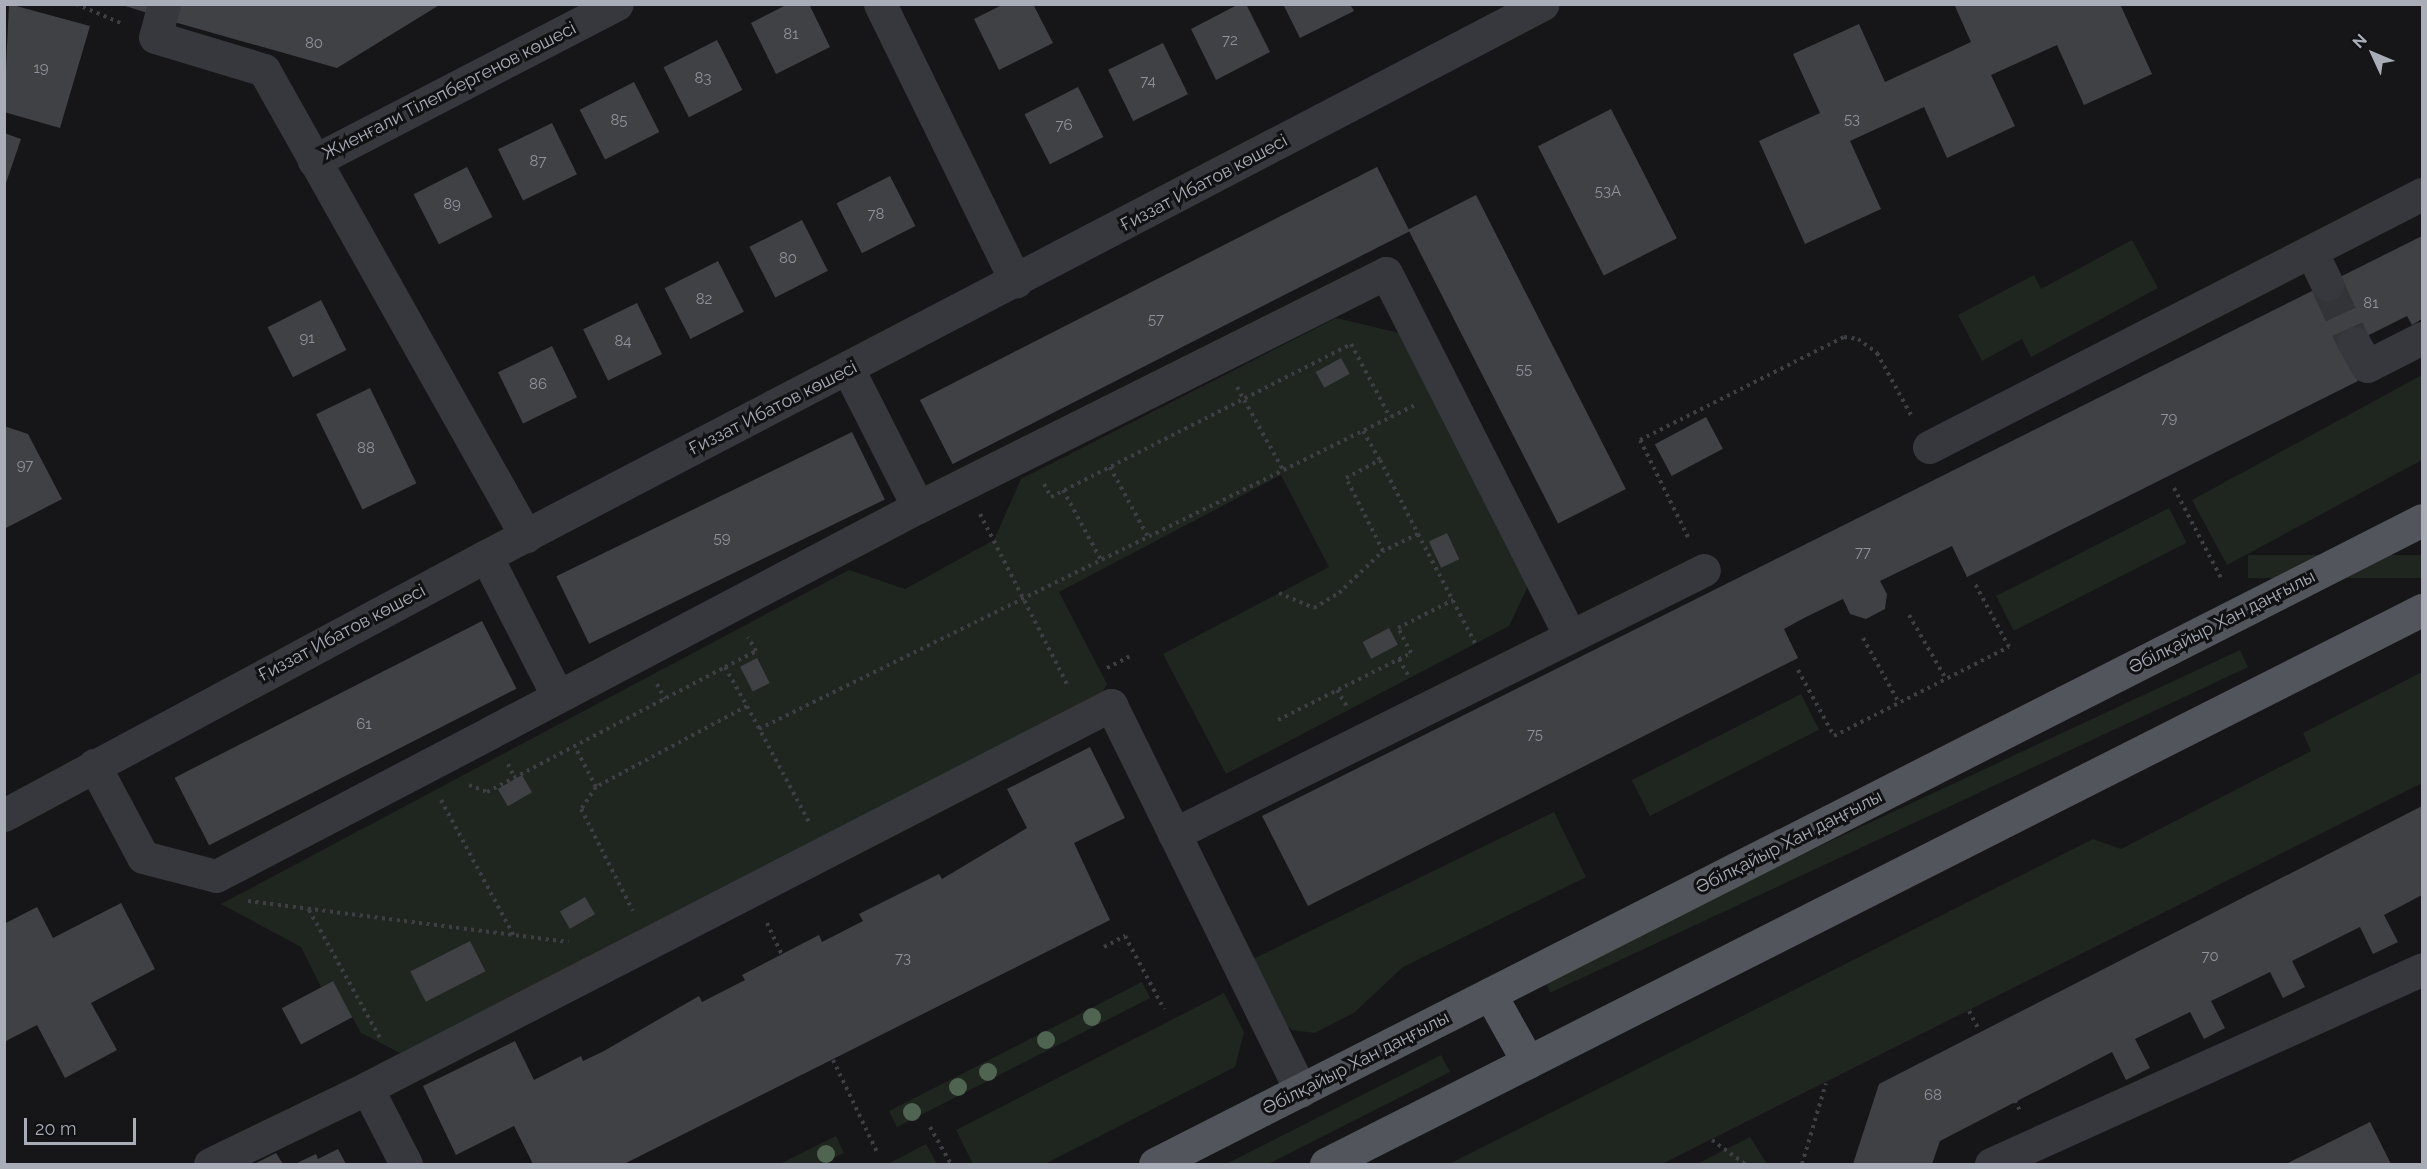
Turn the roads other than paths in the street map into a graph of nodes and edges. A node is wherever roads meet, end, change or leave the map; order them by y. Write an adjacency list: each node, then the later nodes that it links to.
1 (164, 4): 5 (street)
2 (617, 4): 5 (street, Жиенғали Тілепбергенов көшесі)
3 (880, 4): 8 (street)
4 (1543, 4): 8 (street, Ғиззат Ибатов көшесі)
5 (314, 161): 16 (street)
6 (2422, 194): 7 (street)
7 (2311, 251): 9 (street); 13 (street)
8 (1016, 281): 12 (street, Ғиззат Ибатов көшесі)
9 (2327, 284)
10 (2422, 338): 11 (street)
11 (2354, 343)
12 (848, 369): 14 (street); 16 (street, Ғиззат Ибатов көшесі)
13 (1929, 447)
14 (918, 507): 20 (street); 21 (street)
15 (2422, 520): 26 (main road, Әбілқайыр Хан даңғылы)
16 (526, 536): 17 (street, Ғиззат Ибатов көшесі)
17 (486, 556): 21 (street); 22 (street, Ғиззат Ибатов көшесі)
18 (1704, 570): 20 (street)
19 (2422, 610): 27 (main road)
20 (1570, 636): 24 (street)
21 (558, 697): 22 (street)
22 (94, 765): 23 (street, Ғиззат Ибатов көшесі)
23 (4, 815)
24 (1174, 834): 28 (street); 29 (street)
25 (2422, 969): 34 (street)
26 (1490, 994): 27 (main road); 29 (main road, Әбілқайыр Хан даңғылы)
27 (1528, 1062): 33 (main road)
28 (367, 1088): 30 (street); 31 (street)
29 (1301, 1091): 32 (main road, Әбілқайыр Хан даңғылы)
30 (210, 1164)
31 (406, 1164)
32 (1155, 1164)
33 (1326, 1164)
34 (1991, 1164)

